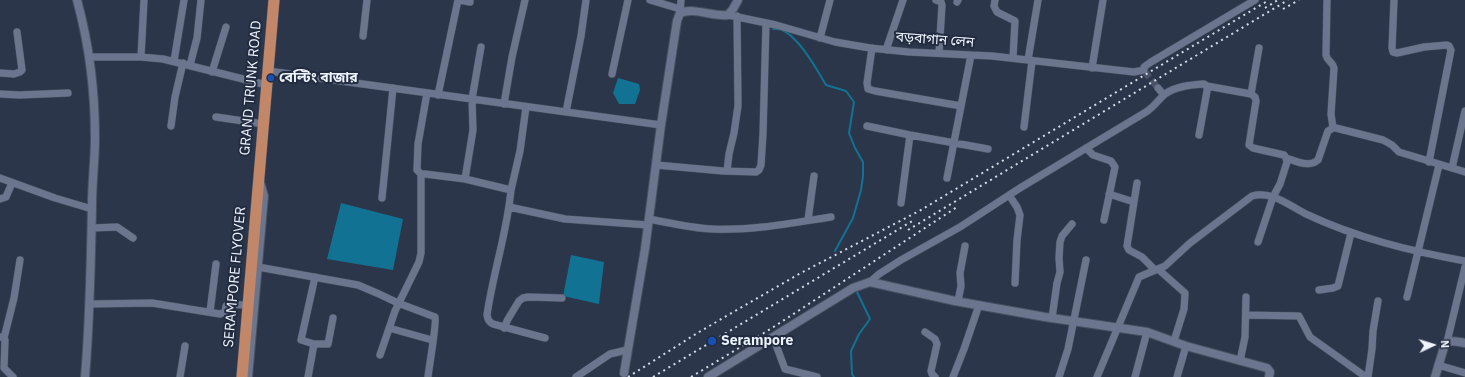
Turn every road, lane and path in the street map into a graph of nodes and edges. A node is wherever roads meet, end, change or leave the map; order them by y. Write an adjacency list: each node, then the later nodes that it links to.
1 (77, 0): 38 (street)
2 (144, 0): 39 (street)
3 (184, 0): 42 (street)
4 (201, 0): 44 (street)
5 (274, 0): 46 (main road, GRAND TRUNK ROAD)
6 (367, 0): 30 (street)
7 (458, 0): 23 (street); 58 (street)
8 (525, 0): 61 (street)
9 (586, 0): 65 (street)
10 (628, 0): 49 (street)
11 (650, 0): 24 (street)
12 (681, 0): 24 (street)
13 (738, 0): 25 (street)
14 (830, 0): 31 (street)
15 (903, 0): 35 (street)
16 (936, 0): 36 (street)
17 (995, 0): 40 (street)
18 (1038, 0): 41 (street)
19 (1104, 0): 45 (street)
20 (1255, 0): 45 (street, বড়বাগান লেন)
21 (1328, 0): 72 (street)
22 (1394, 0): 79 (street)
23 (470, 2)
24 (680, 11): 25 (street); 68 (street)
25 (728, 15): 26 (street, বড়বাগান লেন)
26 (737, 16): 27 (street, বড়বাগান লেন); 84 (street)
27 (766, 22): 31 (street, বড়বাগান লেন); 84 (street)
28 (226, 27): 47 (street)
29 (17, 32): 48 (street)
30 (363, 36)
31 (820, 38): 33 (street, বড়বাগান লেন)
32 (481, 47): 60 (street)
33 (872, 48): 35 (street, বড়বাগান লেন); 62 (street)
34 (1259, 48): 57 (street)
35 (886, 50): 36 (street, বড়বাগান লেন)
36 (939, 53): 37 (street, বড়বাগান লেন)
37 (971, 55): 40 (street, বড়বাগান লেন); 62 (street)
38 (89, 57): 39 (street); 103 (street)
39 (140, 57): 42 (street)
40 (1013, 58): 41 (street, বড়বাগান লেন)
41 (1030, 60): 45 (street, বড়বাগান লেন); 71 (street)
42 (174, 61): 43 (street)
43 (183, 63): 44 (street); 69 (street)
44 (190, 65): 47 (street)
45 (1092, 68)
46 (268, 71): 50 (main road, GRAND TRUNK ROAD); 52 (street)
47 (212, 72): 50 (street)
48 (0, 73)
49 (612, 74)
50 (267, 85): 67 (main road, GRAND TRUNK ROAD)
51 (1207, 86): 57 (street); 59 (street); 74 (street)
52 (393, 88): 55 (street); 98 (street)
53 (1158, 88): 59 (street)
54 (68, 93): 56 (street)
55 (427, 93): 58 (street); 86 (street)
56 (0, 94)
57 (1251, 94): 78 (street)
58 (438, 95): 60 (street)
59 (1164, 95): 76 (street)
60 (472, 100): 61 (street); 90 (street)
61 (504, 104): 63 (street)
62 (961, 106): 75 (street)
63 (526, 107): 65 (street); 94 (street)
64 (1465, 111): 83 (street)
65 (566, 112): 68 (street)
66 (216, 117): 67 (street)
67 (264, 124): 82 (main road, GRAND TRUNK ROAD)
68 (661, 125): 80 (street)
69 (170, 126)
70 (867, 126): 73 (street)
71 (1024, 128)
72 (1333, 128): 78 (street); 79 (street)
73 (910, 135): 75 (street); 101 (street)
74 (1199, 135)
75 (954, 143): 77 (street); 89 (street)
76 (1086, 148): 95 (street); 96 (street)
77 (988, 149)
78 (1286, 158): 97 (street)
79 (1429, 162): 81 (street)
80 (656, 165): 84 (street); 107 (street)
81 (1440, 165): 83 (street); 114 (street)
82 (260, 167): 91 (main road, GRAND TRUNK ROAD); 133 (street)
83 (1452, 168): 85 (street)
84 (727, 171)
85 (1465, 172)
86 (421, 174): 90 (street); 131 (street)
87 (814, 176): 105 (street)
88 (0, 178): 92 (street)
89 (947, 178)
90 (465, 179): 94 (street)
91 (259, 180): 119 (street); 166 (main road, SERAMPORE FLYOVER)
92 (12, 183): 99 (street); 103 (street)
93 (1137, 183): 100 (street)
94 (511, 190): 102 (street)
95 (1109, 194): 100 (street); 106 (street)
96 (1009, 195): 123 (street); 124 (street)
97 (1273, 197): 110 (street); 112 (street); 121 (street)
98 (382, 198)
99 (0, 199)
100 (1134, 202): 121 (street)
101 (901, 203)
102 (509, 207): 107 (street); 141 (street)
103 (92, 209): 109 (street)
104 (831, 217): 105 (street)
105 (808, 220): 107 (street)
106 (1104, 220)
107 (648, 222): 155 (street)
108 (1072, 224): 138 (street)
109 (92, 228): 111 (street); 132 (street)
110 (1351, 232): 114 (street); 125 (street)
111 (133, 238)
112 (1258, 242)
113 (965, 246): 130 (street)
114 (1418, 252): 117 (street); 127 (street)
115 (20, 260): 146 (street)
116 (1086, 260): 139 (street)
117 (1465, 261)
118 (216, 264): 135 (street)
119 (258, 267): 122 (street); 167 (street)
120 (1465, 267): 150 (street)
121 (1156, 270): 142 (street); 149 (street)
122 (315, 277): 131 (street); 152 (street)
123 (870, 282): 130 (street); 145 (street)
124 (1015, 283)
125 (1319, 290)
126 (1246, 297): 136 (street)
127 (1407, 297)
128 (562, 298): 141 (street)
129 (1378, 301): 180 (street)
130 (958, 302): 134 (street)
131 (398, 303): 140 (street); 148 (street)
132 (90, 304): 135 (street); 163 (street)
133 (243, 305): 135 (street); 165 (street)
134 (979, 305): 138 (street); 174 (street)
135 (210, 312)
136 (1246, 315): 157 (street); 180 (street)
137 (333, 318): 152 (street)
138 (1052, 318): 139 (street)
139 (1073, 321): 142 (street); 175 (street)
140 (389, 328): 148 (street); 156 (street)
141 (504, 328): 147 (street)
142 (1118, 328): 144 (street); 176 (street)
143 (925, 332): 173 (street)
144 (1147, 332): 149 (street); 177 (street)
145 (773, 337): 171 (street); 172 (street)
146 (2, 338): 159 (street)
147 (545, 338)
148 (432, 340): 169 (street)
149 (1174, 341): 154 (street)
150 (1447, 342): 151 (street); 158 (street)
151 (1465, 343)
152 (314, 344): 168 (street)
153 (185, 346): 164 (street)
154 (1186, 346): 157 (street); 178 (street)
155 (627, 350): 160 (street); 170 (street)
156 (380, 355)
157 (1240, 361): 179 (street)
158 (1438, 365): 161 (street); 181 (street)
159 (2, 372): 162 (street)
160 (624, 373)
161 (1465, 373)
162 (12, 377)
163 (85, 377)
164 (180, 377)
165 (238, 377)
166 (242, 377)
167 (248, 377)
168 (308, 377)
169 (428, 377)
170 (576, 377)
171 (708, 377)
172 (818, 377)
173 (936, 377)
174 (953, 377)
175 (1059, 377)
176 (1097, 377)
177 (1135, 377)
178 (1177, 377)
179 (1269, 377)
180 (1367, 377)
181 (1435, 377)

